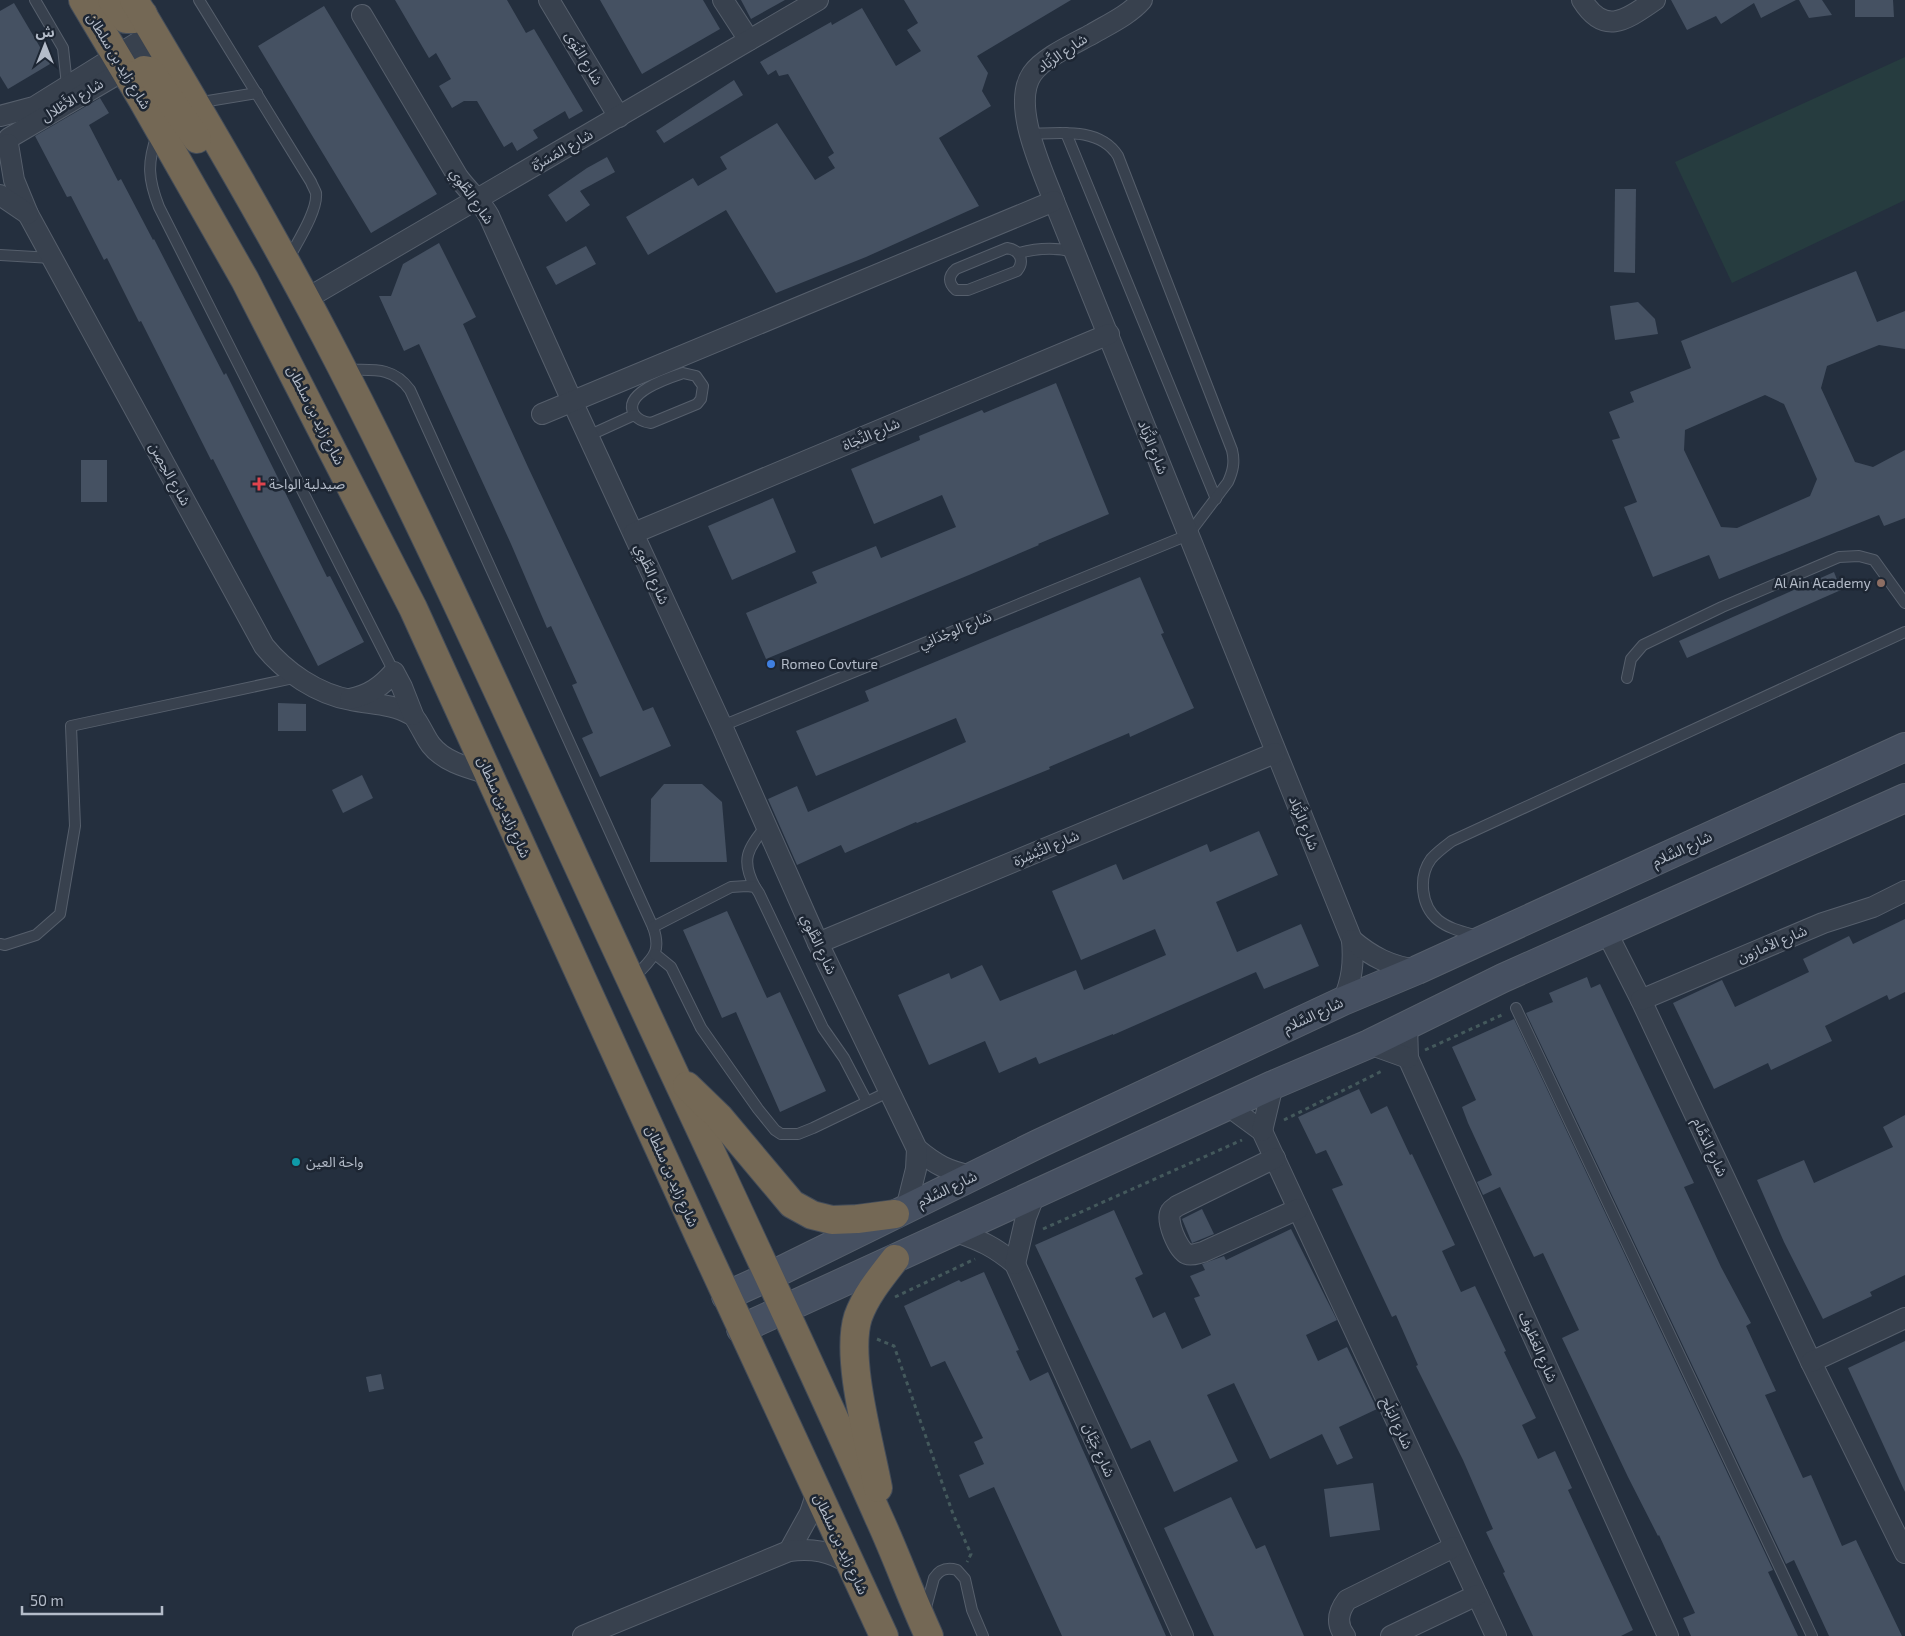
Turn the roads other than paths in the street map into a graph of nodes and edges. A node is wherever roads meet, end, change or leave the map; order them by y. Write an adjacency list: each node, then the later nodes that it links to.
1 (35, 0): 15 (lane)
2 (83, 0): 14 (highway, شارع زايد بن سلطان)
3 (112, 0): 12 (highway)
4 (199, 0): 16 (lane)
5 (549, 0): 19 (street, شارع النُوَى)
6 (723, 0): 13 (street)
7 (818, 0): 13 (street, شارع المَسَرَّة)
8 (1142, 0): 23 (street, شارع الزَّبَاد)
9 (1582, 0): 10 (street)
10 (1655, 0)
11 (362, 15): 27 (street, شارع الطَّوِي)
12 (148, 24): 14 (street, شارع الأَطْلال); 17 (highway)
13 (749, 40): 19 (street, شارع المَسَرَّة)
14 (123, 68): 15 (street, شارع الأَطْلال); 21 (highway, شارع زايد بن سلطان); 24 (street, شارع الأَطْلال); 25 (highway)
15 (68, 85): 18 (street, شارع الأَطْلال)
16 (257, 93): 17 (lane); 34 (lane)
17 (195, 103): 25 (highway)
18 (0, 116)
19 (619, 117): 27 (street, شارع المَسَرَّة)
20 (0, 120): 24 (street, شارع الحِصِن)
21 (159, 129): 47 (lane); 55 (highway, شارع زايد بن سلطان)
22 (1066, 133): 23 (lane); 42 (lane); 42 (lane)
23 (1030, 134): 28 (street, شارع الزَّبَاد)
24 (6, 147): 29 (street, شارع الحِصِن)
25 (230, 163): 34 (highway)
26 (0, 195): 29 (street, شارع الحِصِن)
27 (478, 200): 35 (street, شارع المَسَرَّة); 38 (street, شارع الطَّوِي)
28 (1054, 201): 30 (street, شارع الزَّبَاد); 38 (street)
29 (28, 214): 33 (street, شارع الحِصِن)
30 (1074, 252): 31 (lane); 36 (street, شارع الزَّبَاد)
31 (1018, 253): 31 (lane)
32 (0, 256): 33 (lane)
33 (52, 258): 48 (street, شارع الحِصِن)
34 (287, 263): 35 (highway)
35 (306, 299): 37 (highway)
36 (1108, 334): 43 (street, شارع النَّجَاة); 44 (street, شارع الزَّبَاد)
37 (343, 370): 60 (lane); 68 (highway)
38 (572, 401): 39 (street); 41 (street, شارع الطَّوِي)
39 (542, 414)
40 (634, 415): 40 (lane); 41 (lane)
41 (588, 436): 43 (street, شارع الطَّوِي)
42 (1216, 498): 44 (lane)
43 (634, 533): 52 (street, شارع الطَّوِي)
44 (1188, 535): 52 (lane, شارع الوِجْدَانِي); 54 (street, شارع الزَّبَاد)
45 (1905, 603): 49 (lane)
46 (1905, 632): 62 (lane)
47 (394, 672): 50 (street); 51 (street)
48 (298, 677): 50 (street, شارع الحِصِن); 65 (lane)
49 (1627, 678)
50 (348, 700): 51 (street, شارع الحِصِن)
51 (413, 715): 55 (street)
52 (722, 726): 57 (street, شارع الطَّوِي)
53 (1905, 747): 62 (street, شارع السَّلام)
54 (1275, 753): 63 (street, شارع الزَّبَاد); 64 (street, شارع التَّبْشِرَة)
55 (489, 774): 91 (highway, شارع زايد بن سلطان)
56 (1905, 798): 61 (street)
57 (766, 826): 58 (lane); 64 (street, شارع الطَّوِي)
58 (755, 887): 60 (lane); 78 (lane)
59 (1905, 892): 69 (street, شارع الأمازون)
60 (653, 927): 66 (lane)
61 (1607, 933): 69 (street, شارع الدَمَّام); 72 (street)
62 (1486, 938): 67 (street, شارع السَّلام)
63 (1352, 940): 67 (street, شارع الزَّبَاد); 70 (street, شارع الزَّبَاد)
64 (818, 943): 77 (street, شارع الطَّوِي)
65 (0, 944)
66 (655, 954): 68 (lane); 78 (lane)
67 (1416, 970): 70 (street, شارع السَّلام)
68 (631, 981): 75 (highway)
69 (1641, 1000): 95 (street, شارع الدَمَّام)
70 (1343, 1001): 83 (street, شارع السَّلام)
71 (1516, 1008): 112 (lane)
72 (1408, 1025): 73 (street); 74 (street, شارع العَطُوف)
73 (1369, 1044): 74 (street); 76 (street)
74 (1408, 1058): 111 (street, شارع العَطُوف)
75 (676, 1075): 86 (highway); 90 (highway)
76 (1273, 1085): 79 (street); 80 (street)
77 (890, 1091): 78 (lane); 81 (street, شارع الطَّوِي)
78 (867, 1102)
79 (1228, 1106): 80 (street, شارع البَلَح); 84 (street)
80 (1262, 1131): 82 (street, شارع البَلَح)
81 (918, 1149): 83 (street, شارع الطَّوِي); 86 (street)
82 (1275, 1158): 85 (street, شارع البَلَح); 85 (street)
83 (972, 1176): 86 (street, شارع السَّلام)
84 (1035, 1194): 87 (street); 89 (street)
85 (1298, 1209): 98 (street, شارع البَلَح)
86 (901, 1212): 90 (street, شارع السَّلام)
87 (956, 1232): 88 (street); 89 (street, شارع جَيَّان)
88 (895, 1259): 92 (street); 97 (highway)
89 (1015, 1264): 107 (street, شارع جَيَّان)
90 (770, 1276): 91 (street, شارع السَّلام); 92 (highway)
91 (726, 1296): 94 (highway, شارع زايد بن سلطان)
92 (785, 1310): 94 (street); 97 (highway)
93 (1905, 1318): 95 (street)
94 (741, 1329): 96 (highway, شارع زايد بن سلطان)
95 (1811, 1362): 100 (street, شارع الدَمَّام)
96 (817, 1492): 99 (street); 101 (highway, شارع زايد بن سلطان)
97 (881, 1522): 103 (highway)
98 (1454, 1547): 102 (street, شارع البَلَح); 108 (street)
99 (789, 1551): 101 (street); 104 (street)
100 (1905, 1553)
101 (850, 1564): 105 (highway, شارع زايد بن سلطان)
102 (1477, 1595): 109 (street); 110 (street, شارع البَلَح)
103 (926, 1629): 106 (lane)
104 (584, 1636)
105 (884, 1636)
106 (983, 1636)
107 (1183, 1636)
108 (1345, 1636)
109 (1391, 1636)
110 (1496, 1636)
111 (1668, 1636)
112 (1812, 1636)

